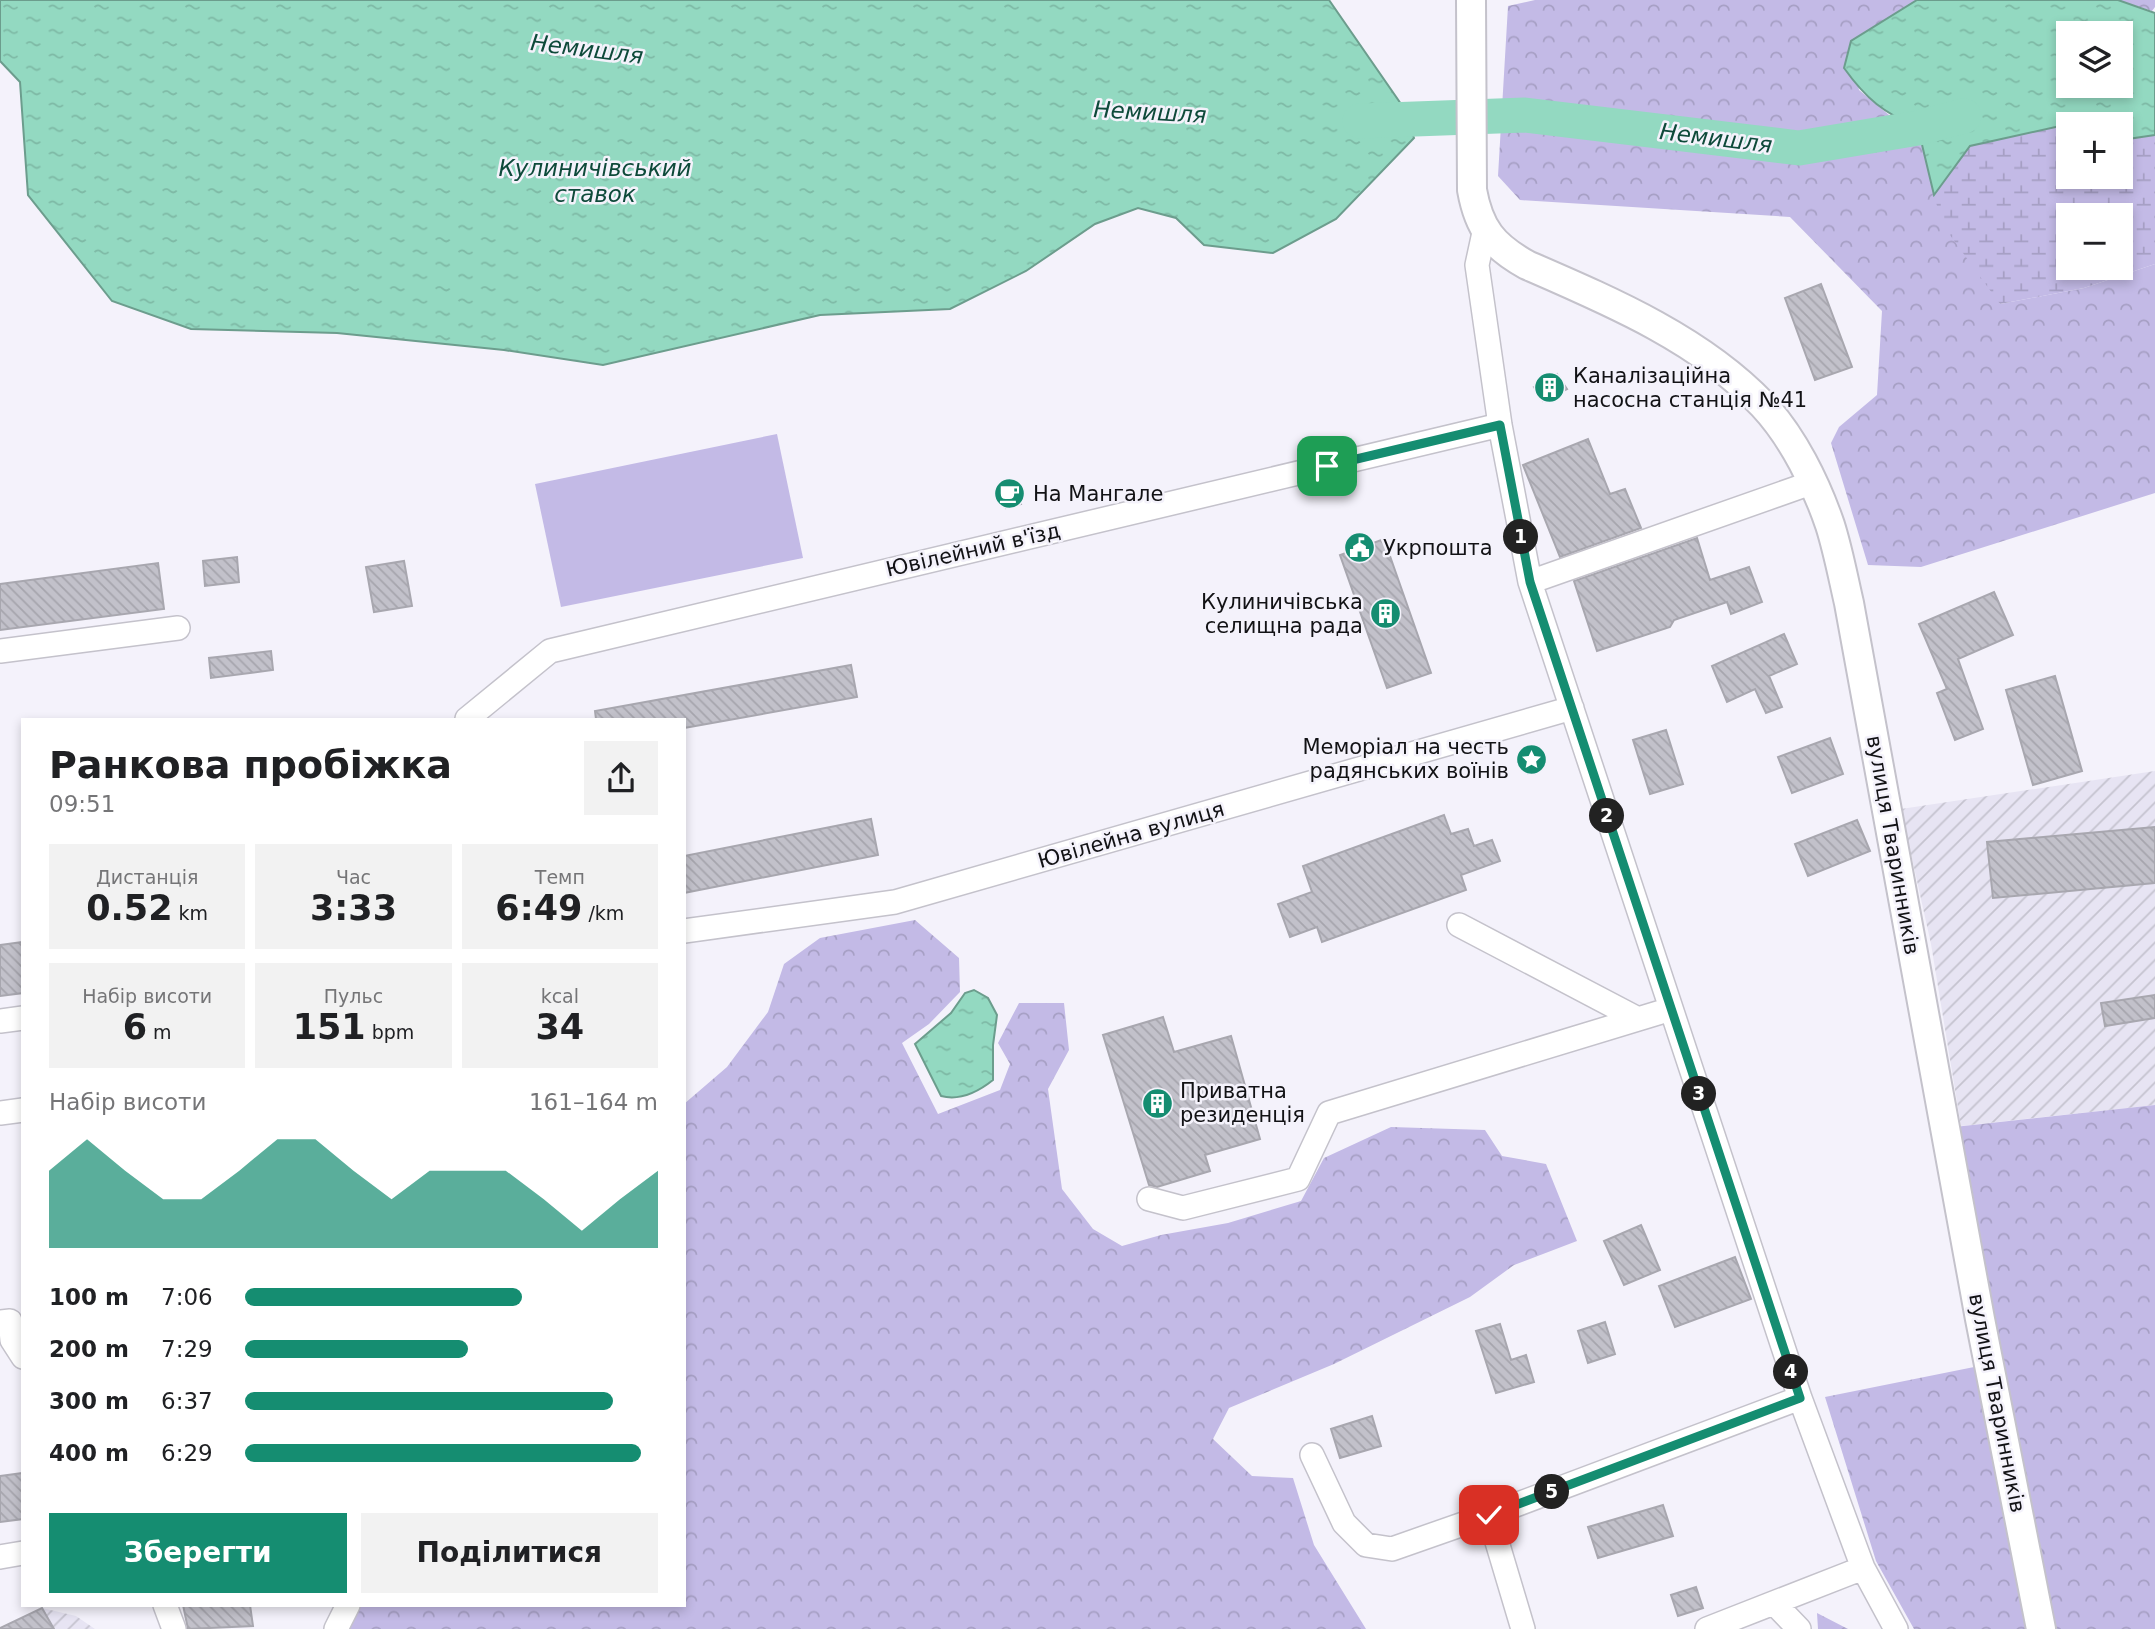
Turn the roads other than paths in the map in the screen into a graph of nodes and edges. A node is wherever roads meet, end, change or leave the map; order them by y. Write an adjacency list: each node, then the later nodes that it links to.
1 (1471, 0): 2 (main road)
2 (1485, 228): 3 (street); 4 (main road, вулиця Тваринників)
3 (1500, 425): 5 (street); 9 (street, Ювілейний в'їзд)
4 (1811, 483): 5 (street); 36 (main road, вулиця Тваринників)
5 (1530, 582): 8 (street)
6 (178, 628): 7 (street)
7 (0, 651)
8 (1572, 708): 11 (street, Ювілейна вулиця); 12 (street)
9 (468, 718)
10 (1459, 925): 14 (street)
11 (686, 931)
12 (1671, 1009): 14 (street); 21 (street)
13 (21, 1018): 15 (street)
14 (1638, 1019): 18 (street)
15 (0, 1021)
16 (21, 1110): 17 (street)
17 (0, 1113)
18 (1149, 1199)
19 (0, 1322): 20 (street)
20 (21, 1354)
21 (1800, 1398): 23 (street); 26 (street)
22 (1312, 1455): 23 (street)
23 (1489, 1515): 32 (street)
24 (21, 1553): 25 (street)
25 (0, 1557)
26 (1863, 1568): 27 (street); 35 (street)
27 (1774, 1603): 33 (street); 34 (street)
28 (166, 1607): 30 (street)
29 (347, 1607): 31 (street)
30 (174, 1629)
31 (336, 1629)
32 (1523, 1629)
33 (1707, 1629)
34 (1799, 1629)
35 (1896, 1629)
36 (2041, 1629)

